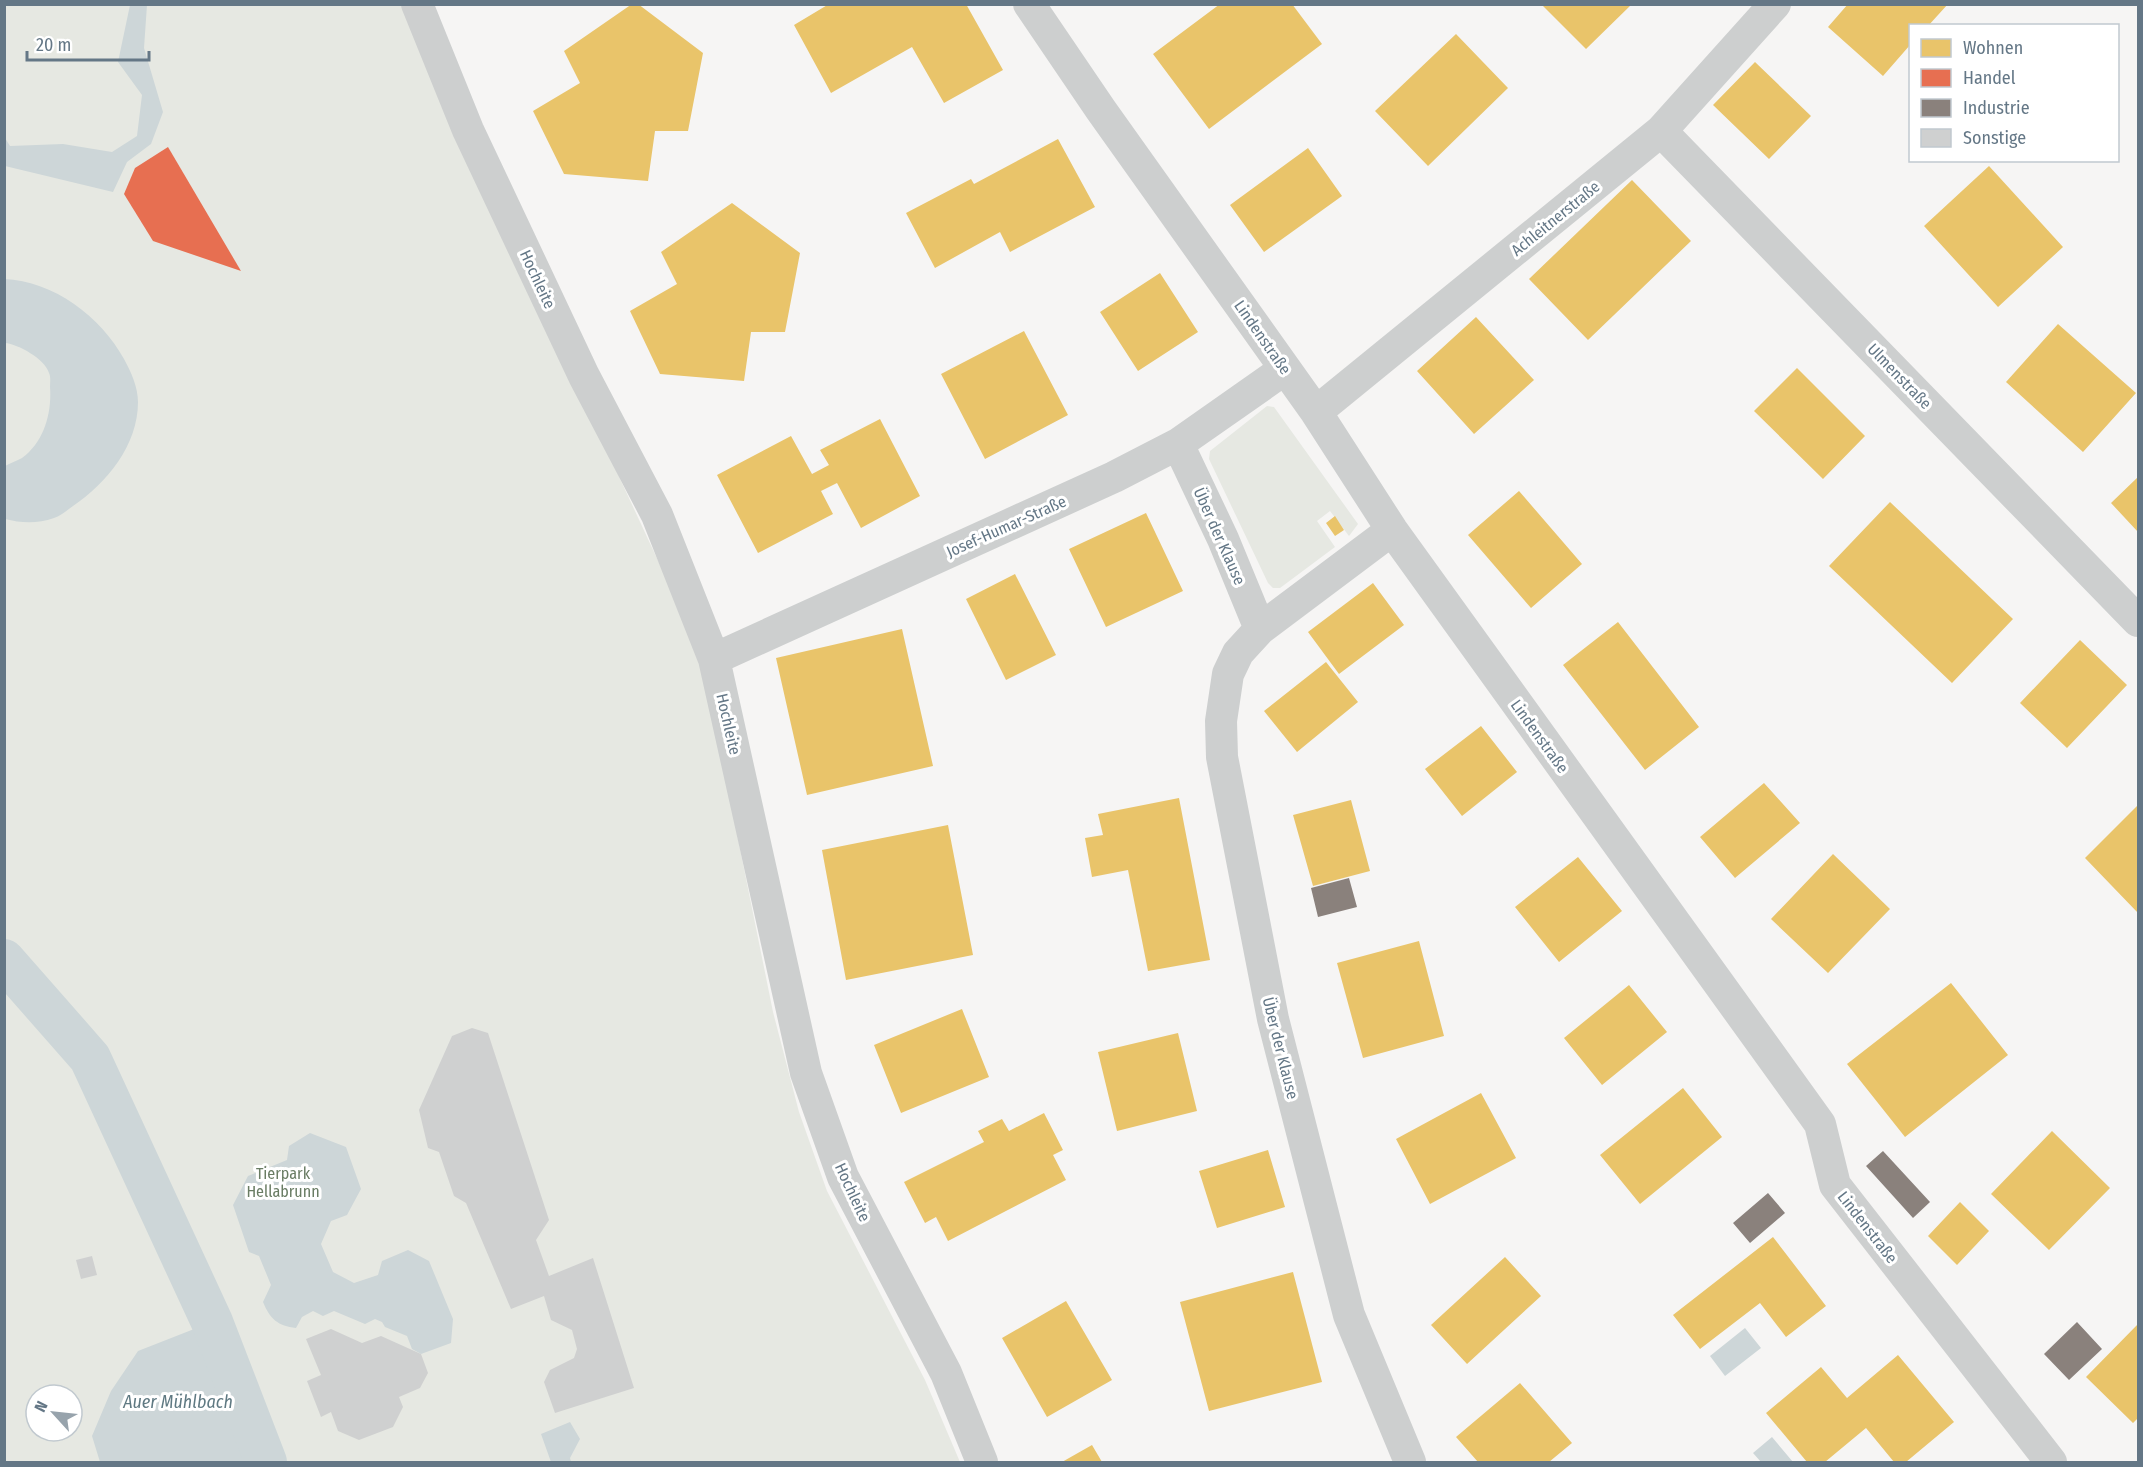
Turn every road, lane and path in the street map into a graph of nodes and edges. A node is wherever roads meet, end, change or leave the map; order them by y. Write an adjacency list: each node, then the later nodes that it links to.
1 (417, 4): 11 (street, Hochleite)
2 (1029, 4): 5 (street, Lindenstraße)
3 (1775, 4): 4 (street, Achleitnerstraße)
4 (1661, 131): 6 (street, Achleitnerstraße); 9 (street, Ulmenstraße)
5 (1285, 369): 6 (street, Lindenstraße); 7 (street, Josef-Humar-Straße)
6 (1316, 412): 8 (street, Lindenstraße)
7 (1178, 444): 10 (street, Über der Klause); 11 (street, Josef-Humar-Straße)
8 (1392, 530): 10 (street, Über der Klause); 14 (street, Lindenstraße)
9 (2139, 621)
10 (1260, 629): 13 (street, Über der Klause)
11 (714, 659): 12 (street, Hochleite)
12 (982, 1462)
13 (1410, 1462)
14 (2051, 1462)

